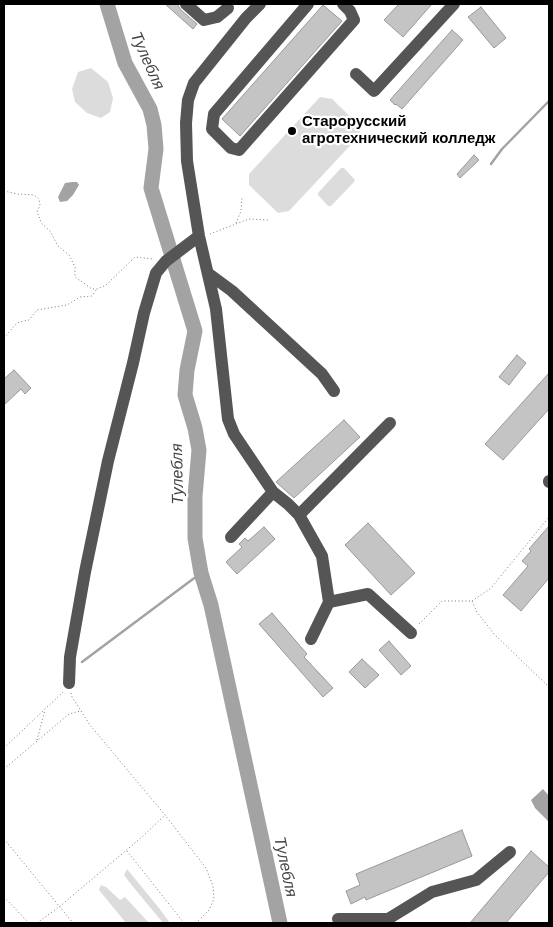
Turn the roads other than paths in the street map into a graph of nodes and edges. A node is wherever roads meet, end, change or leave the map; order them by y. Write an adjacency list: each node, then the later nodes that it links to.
1 (186, 4): 6 (street)
2 (260, 4): 7 (street)
3 (308, 4): 4 (street)
4 (343, 4)
5 (454, 4): 8 (street)
6 (227, 6): 7 (street)
7 (246, 18): 9 (street)
8 (356, 74)
9 (199, 236): 10 (street); 19 (street)
10 (209, 274): 11 (street); 13 (street)
11 (334, 391)
12 (390, 423): 14 (street)
13 (273, 492): 14 (street); 15 (street)
14 (299, 515): 16 (street)
15 (231, 536)
16 (330, 602): 17 (street); 18 (street)
17 (411, 633)
18 (311, 639)
19 (69, 683)
20 (510, 852): 22 (street)
21 (338, 919): 22 (street)
22 (388, 921)

